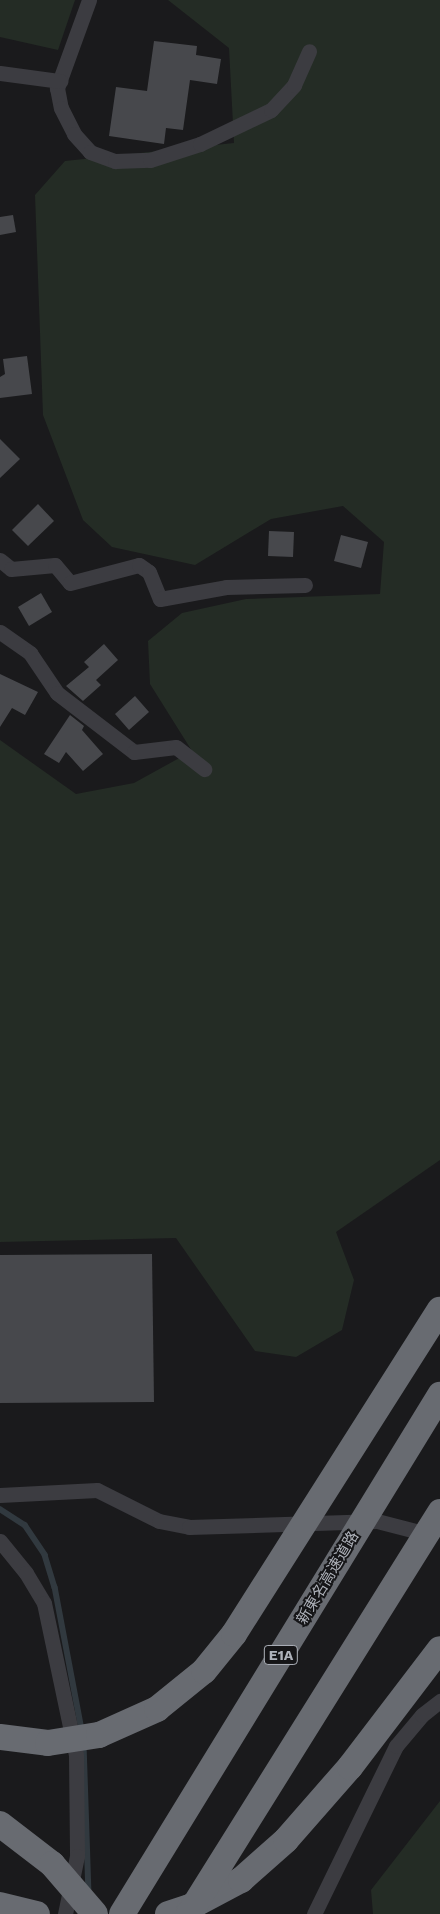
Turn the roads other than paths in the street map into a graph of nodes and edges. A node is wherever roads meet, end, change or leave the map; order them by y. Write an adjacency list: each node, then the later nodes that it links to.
1 (89, 0): 4 (street)
2 (309, 51): 4 (street)
3 (0, 73): 4 (street)
4 (60, 81)
5 (0, 560): 6 (street)
6 (305, 585)
7 (0, 632): 8 (street)
8 (204, 769)
9 (440, 1310): 17 (highway, bridge)
10 (440, 1395): 23 (highway, 新東名高速道路 / E1A, bridge)
11 (0, 1495): 13 (street)
12 (440, 1512): 25 (highway, bridge)
13 (440, 1537)
14 (0, 1541): 21 (street)
15 (440, 1649): 24 (highway, bridge)
16 (440, 1701): 26 (street)
17 (0, 1737)
18 (0, 1824): 22 (highway, bridge)
19 (5, 1907): 20 (highway)
20 (37, 1914)
21 (65, 1914)
22 (95, 1914)
23 (122, 1914)
24 (168, 1914)
25 (189, 1914)
26 (314, 1914)

